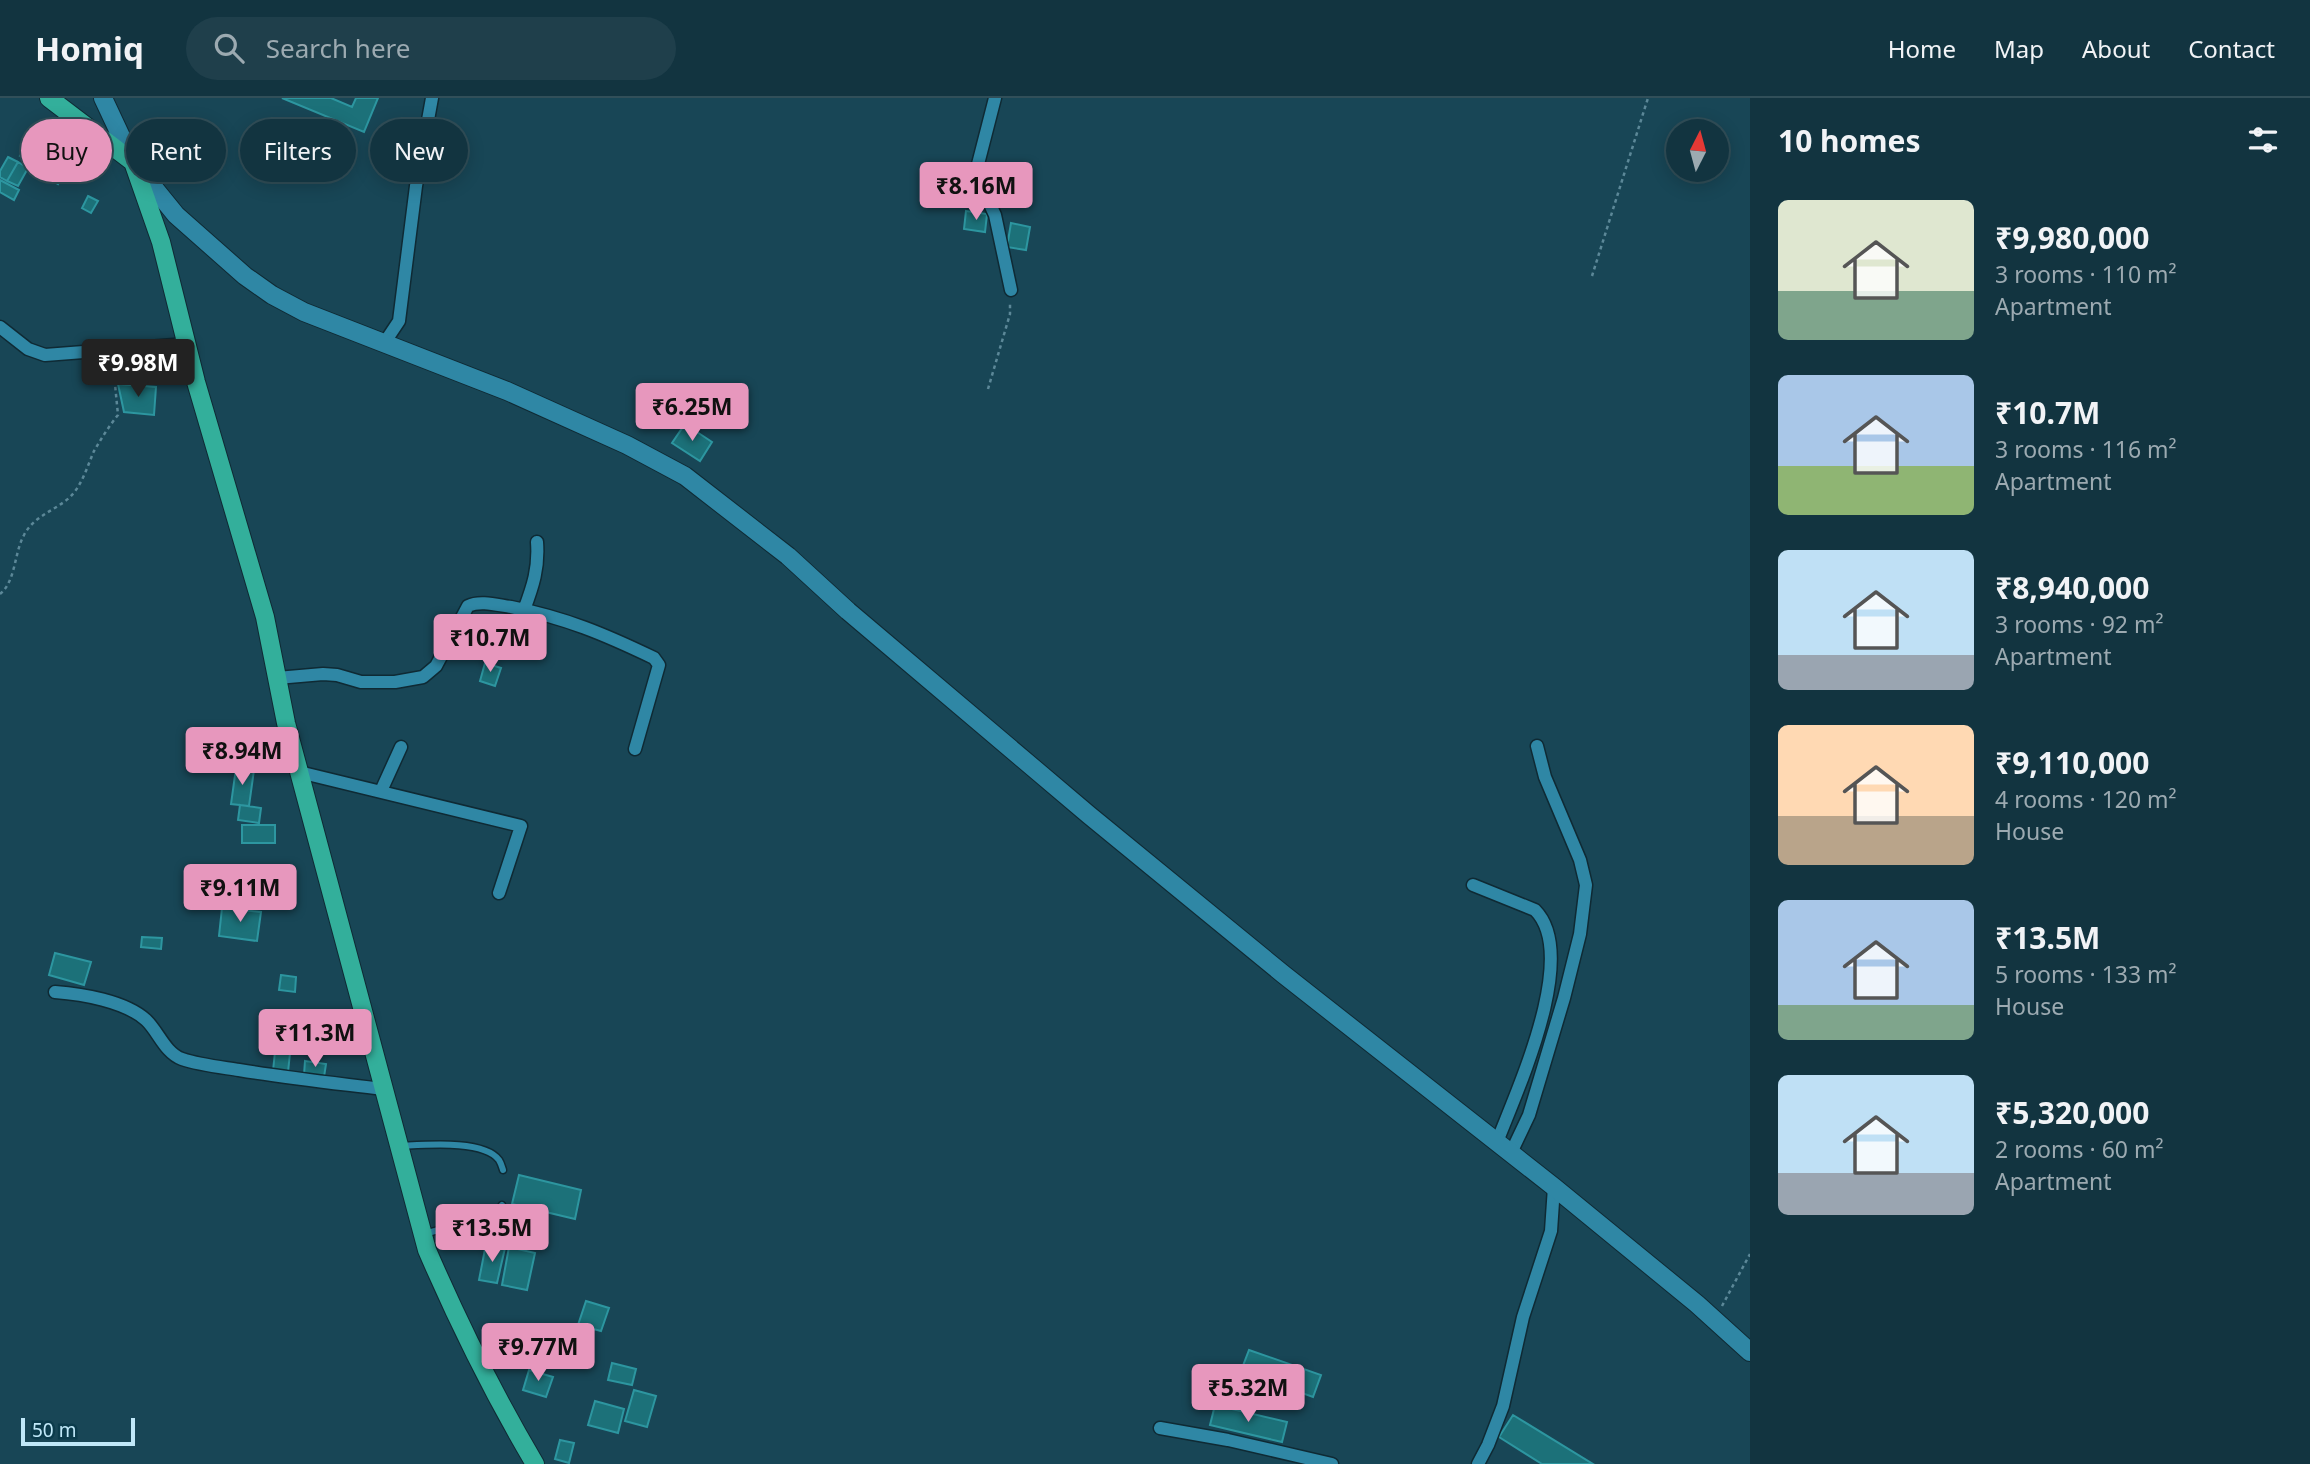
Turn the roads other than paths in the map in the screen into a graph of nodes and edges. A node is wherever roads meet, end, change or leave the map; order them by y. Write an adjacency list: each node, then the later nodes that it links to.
1 (49, 98): 6 (main road)
2 (103, 98): 5 (main road)
3 (432, 98): 11 (street)
4 (995, 98): 9 (street)
5 (126, 147)
6 (126, 157)
7 (140, 182): 12 (main road)
8 (149, 182): 11 (main road)
9 (1011, 290)
10 (0, 327): 12 (street)
11 (385, 342): 26 (main road)
12 (187, 344): 15 (main road)
13 (537, 542): 14 (street)
14 (524, 610): 15 (street); 18 (street)
15 (278, 678): 19 (main road)
16 (401, 747): 20 (street)
17 (1536, 747): 26 (street)
18 (635, 749)
19 (299, 772): 20 (street); 24 (main road)
20 (381, 791): 22 (street)
21 (1473, 885): 26 (street)
22 (499, 893)
23 (55, 992): 24 (street)
24 (382, 1089): 25 (main road)
25 (398, 1147): 27 (lane); 30 (main road)
26 (1504, 1147): 28 (main road)
27 (503, 1170)
28 (1555, 1187): 31 (main road); 35 (street)
29 (502, 1205): 30 (lane)
30 (423, 1234): 33 (main road)
31 (1750, 1352)
32 (1160, 1428): 34 (street)
33 (534, 1463)
34 (1332, 1464)
35 (1478, 1464)

